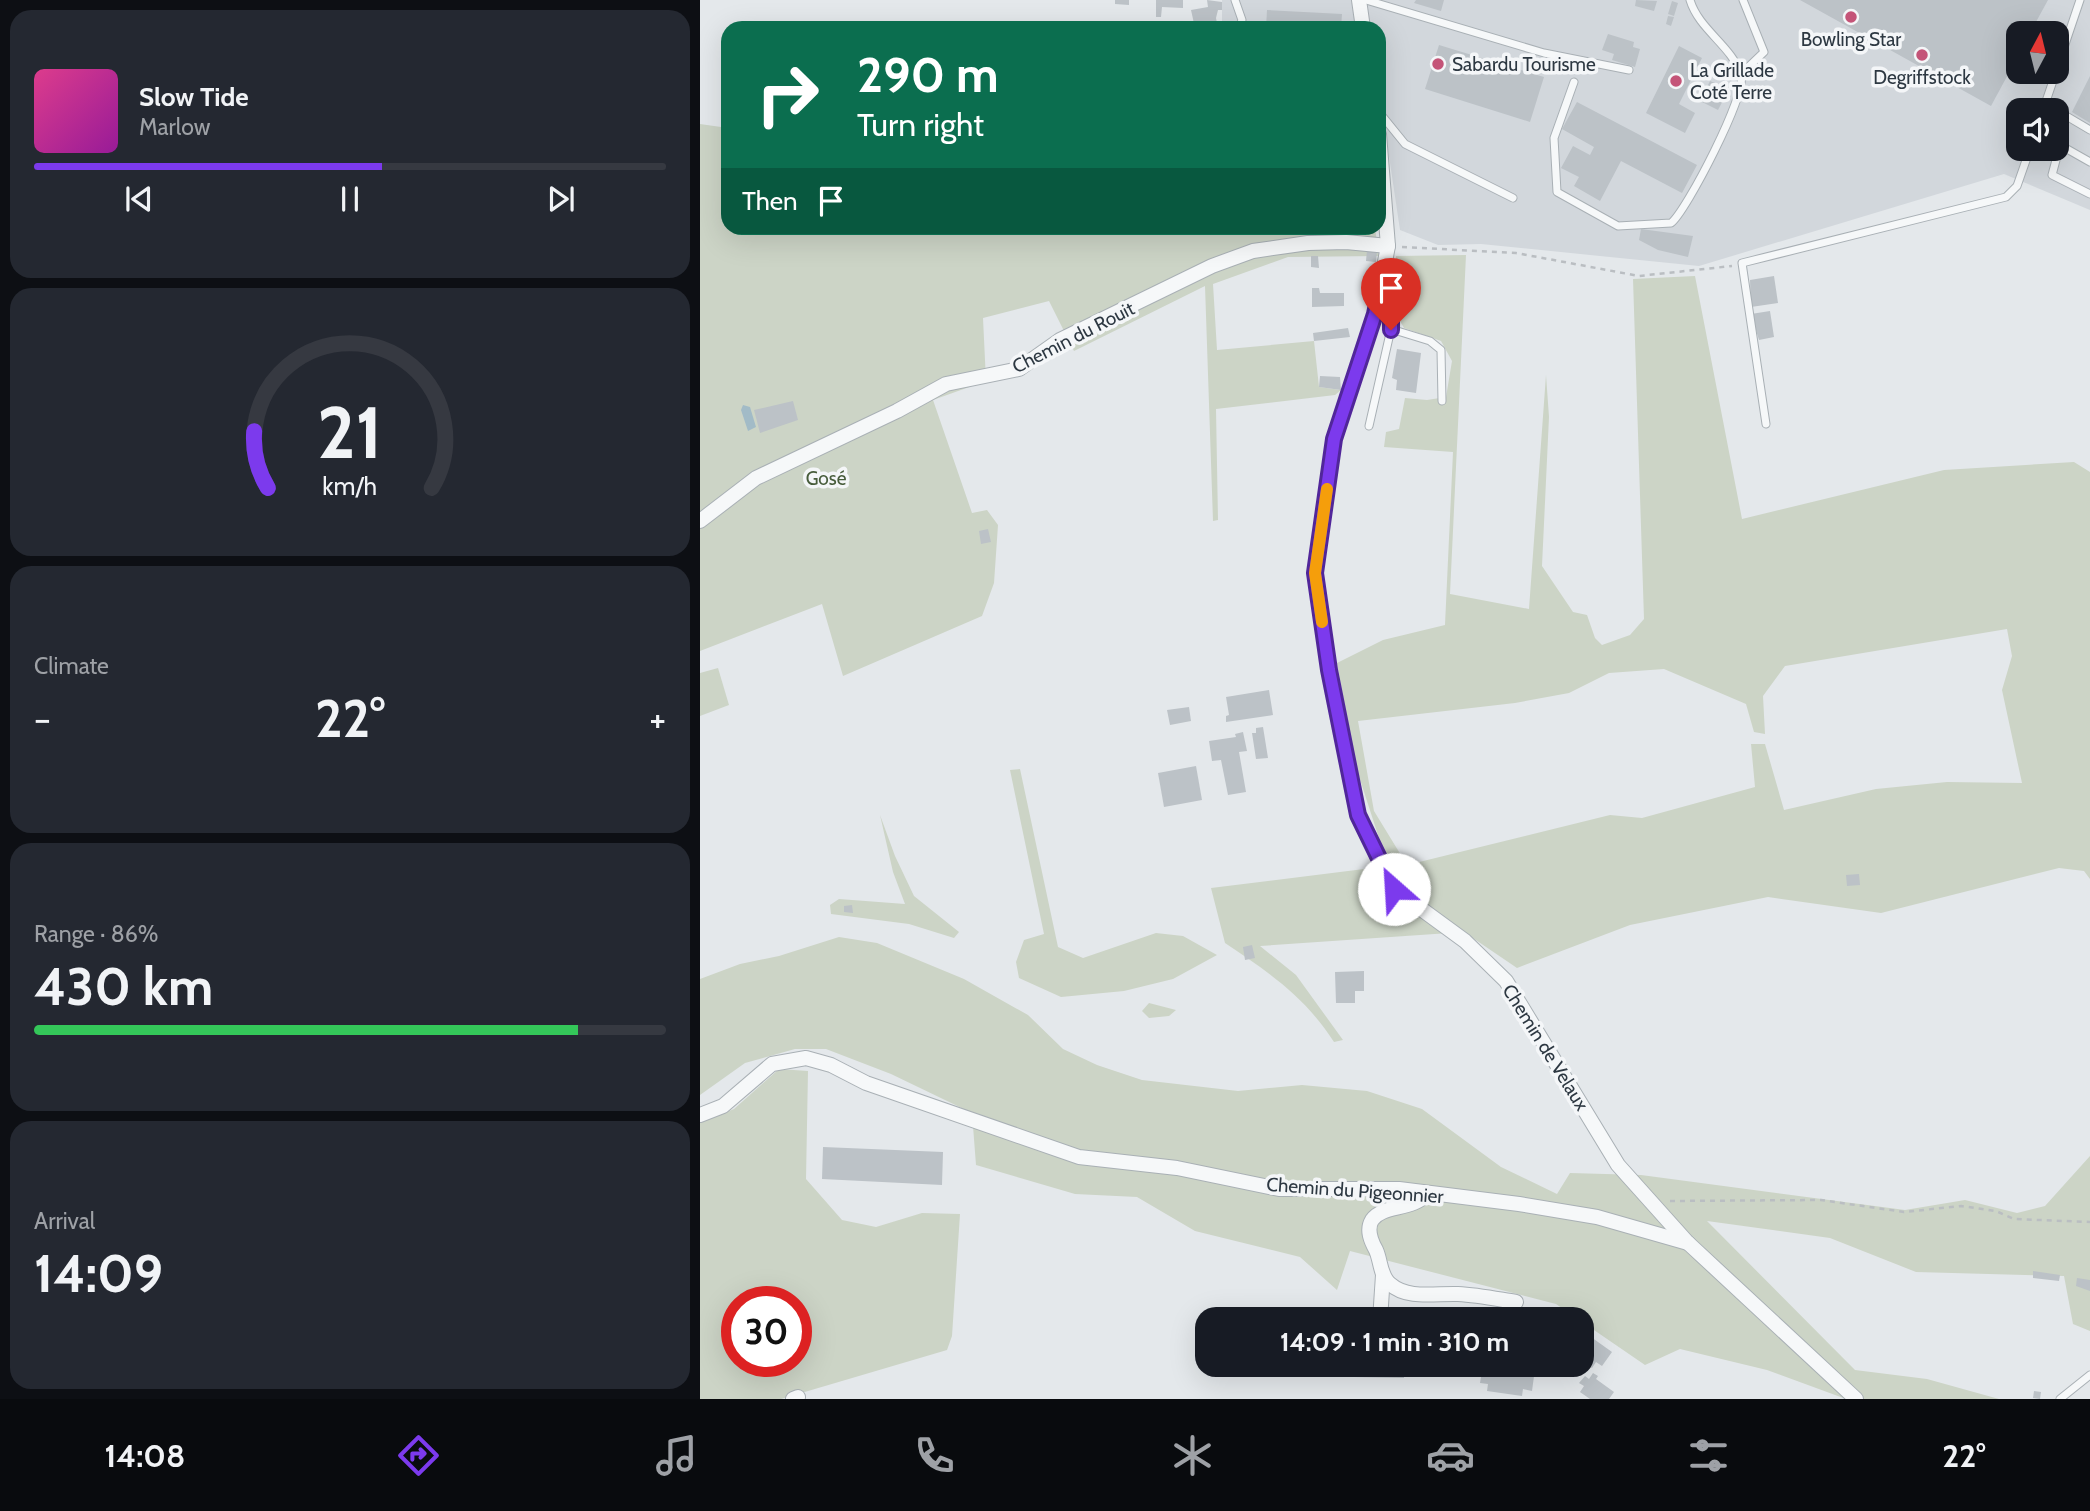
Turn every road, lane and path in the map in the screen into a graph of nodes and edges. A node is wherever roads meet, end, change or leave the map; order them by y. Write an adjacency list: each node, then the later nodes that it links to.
1 (1235, 0): 7 (lane)
2 (1359, 0): 8 (street)
3 (1366, 0): 10 (lane)
4 (1689, 0): 11 (lane)
5 (1743, 0): 11 (lane)
6 (2080, 0): 9 (lane)
7 (1242, 21)
8 (1362, 21)
9 (2069, 33)
10 (1629, 70)
11 (1741, 74): 12 (lane)
12 (1574, 82)
13 (2069, 118): 15 (lane)
14 (1386, 121): 19 (lane)
15 (2090, 130)
16 (2026, 161): 22 (lane)
17 (2090, 162): 18 (lane)
18 (2090, 194)
19 (1513, 198)
20 (1386, 221): 21 (street, Chemin de Velaux)
21 (1388, 246): 22 (path); 23 (street, Chemin de Velaux); 28 (street, Chemin du Rouit)
22 (1742, 263): 26 (lane)
23 (1381, 285): 24 (lane); 31 (street, Chemin de Velaux)
24 (1391, 330): 25 (lane); 27 (lane)
25 (1442, 401)
26 (1766, 424)
27 (1369, 426)
28 (700, 521)
29 (700, 1115): 30 (street, Chemin du Pigeonnier)
30 (1428, 1193): 33 (street, Chemin du Pigeonnier); 34 (street)
31 (1650, 1202): 32 (path); 33 (street, Chemin de Velaux)
32 (2090, 1222)
33 (1688, 1243): 38 (street, Chemin du Pigeonnier)
34 (1383, 1275): 35 (street); 36 (street)
35 (1516, 1302)
36 (1381, 1307)
37 (2090, 1375): 39 (lane)
38 (1856, 1399)
39 (2060, 1399)

